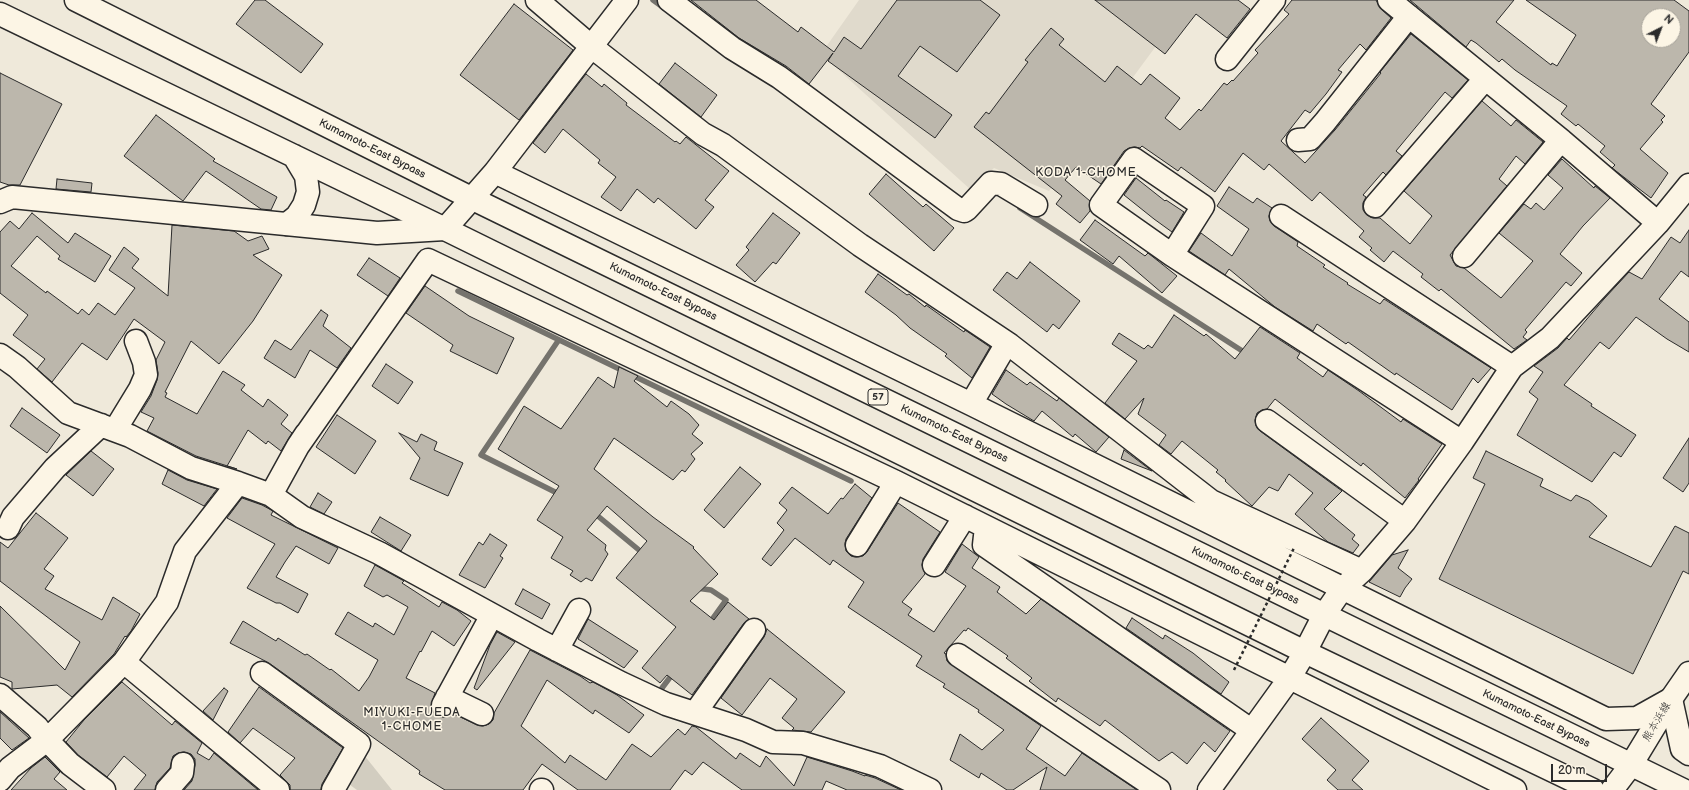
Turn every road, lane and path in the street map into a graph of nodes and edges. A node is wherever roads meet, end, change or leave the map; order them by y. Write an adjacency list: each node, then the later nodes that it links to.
1 (76, 0): 17 (main road, Kumamoto-East Bypass / 57)
2 (537, 0): 9 (main road)
3 (627, 0): 9 (main road)
4 (669, 0): 19 (main road)
5 (1274, 0): 10 (main road)
6 (1389, 0): 8 (main road)
7 (0, 14): 14 (main road)
8 (1409, 16): 11 (main road); 12 (main road)
9 (592, 47): 15 (main road); 29 (main road)
10 (1227, 59)
11 (1485, 78): 13 (main road); 20 (main road)
12 (1298, 140)
13 (1561, 140): 22 (main road); 26 (main road)
14 (294, 156): 23 (main road); 24 (main road)
15 (495, 172): 17 (main road); 32 (main road)
16 (1689, 184): 22 (main road)
17 (473, 199): 24 (main road); 50 (main road, Kumamoto-East Bypass / 57)
18 (0, 202): 23 (main road)
19 (1036, 205)
20 (1375, 206)
21 (1281, 216): 31 (main road)
22 (1658, 223): 31 (main road)
23 (287, 224): 24 (main road)
24 (445, 229): 27 (main road); 53 (main road)
25 (1172, 255): 25 (main road); 35 (main road)
26 (1464, 256)
27 (428, 260): 36 (main road); 38 (main road)
28 (136, 341): 34 (main road)
29 (1007, 343): 32 (main road); 46 (main road)
30 (0, 355): 34 (main road)
31 (1512, 367): 35 (main road)
32 (971, 404): 47 (main road)
33 (1267, 420): 40 (main road)
34 (108, 428): 37 (main road); 42 (main road)
35 (1462, 442): 40 (main road)
36 (896, 482): 39 (main road); 43 (main road)
37 (238, 483): 38 (main road); 55 (main road)
38 (270, 495): 49 (main road)
39 (966, 516): 41 (main road); 45 (main road)
40 (1405, 521): 46 (main road)
41 (986, 527): 59 (main road); 64 (main road)
42 (8, 528)
43 (857, 545)
44 (1294, 548): 56 (path, bridge)
45 (934, 565)
46 (1362, 571): 47 (main road)
47 (1342, 589): 50 (main road); 61 (main road)
48 (579, 610): 52 (main road)
49 (492, 615): 52 (main road); 63 (main road)
50 (1324, 615): 53 (main road); 68 (main road, Kumamoto-East Bypass / 57)
51 (754, 630): 62 (main road)
52 (556, 650): 62 (main road)
53 (1305, 652): 59 (main road); 78 (main road)
54 (958, 655): 75 (main road)
55 (124, 662): 65 (main road); 72 (main road)
56 (1234, 670)
57 (262, 673): 73 (main road)
58 (1689, 673): 61 (main road, 熊本浜線)
59 (1289, 679): 64 (main road); 77 (main road)
60 (0, 694): 65 (main road)
61 (1672, 699): 66 (main road); 68 (main road, 熊本浜線)
62 (695, 713): 74 (main road)
63 (482, 714)
64 (1251, 730): 76 (main road)
65 (47, 740): 69 (main road); 70 (main road)
66 (1689, 754)
67 (183, 764): 71 (main road)
68 (1631, 765): 79 (main road, 熊本浜線); 80 (main road, Kumamoto-East Bypass / 57)
69 (3, 770)
70 (104, 790)
71 (168, 790)
72 (278, 790)
73 (333, 790)
74 (930, 790)
75 (1159, 790)
76 (1209, 790)
77 (1515, 790)
78 (1593, 790)
79 (1612, 790)
80 (1683, 790)

